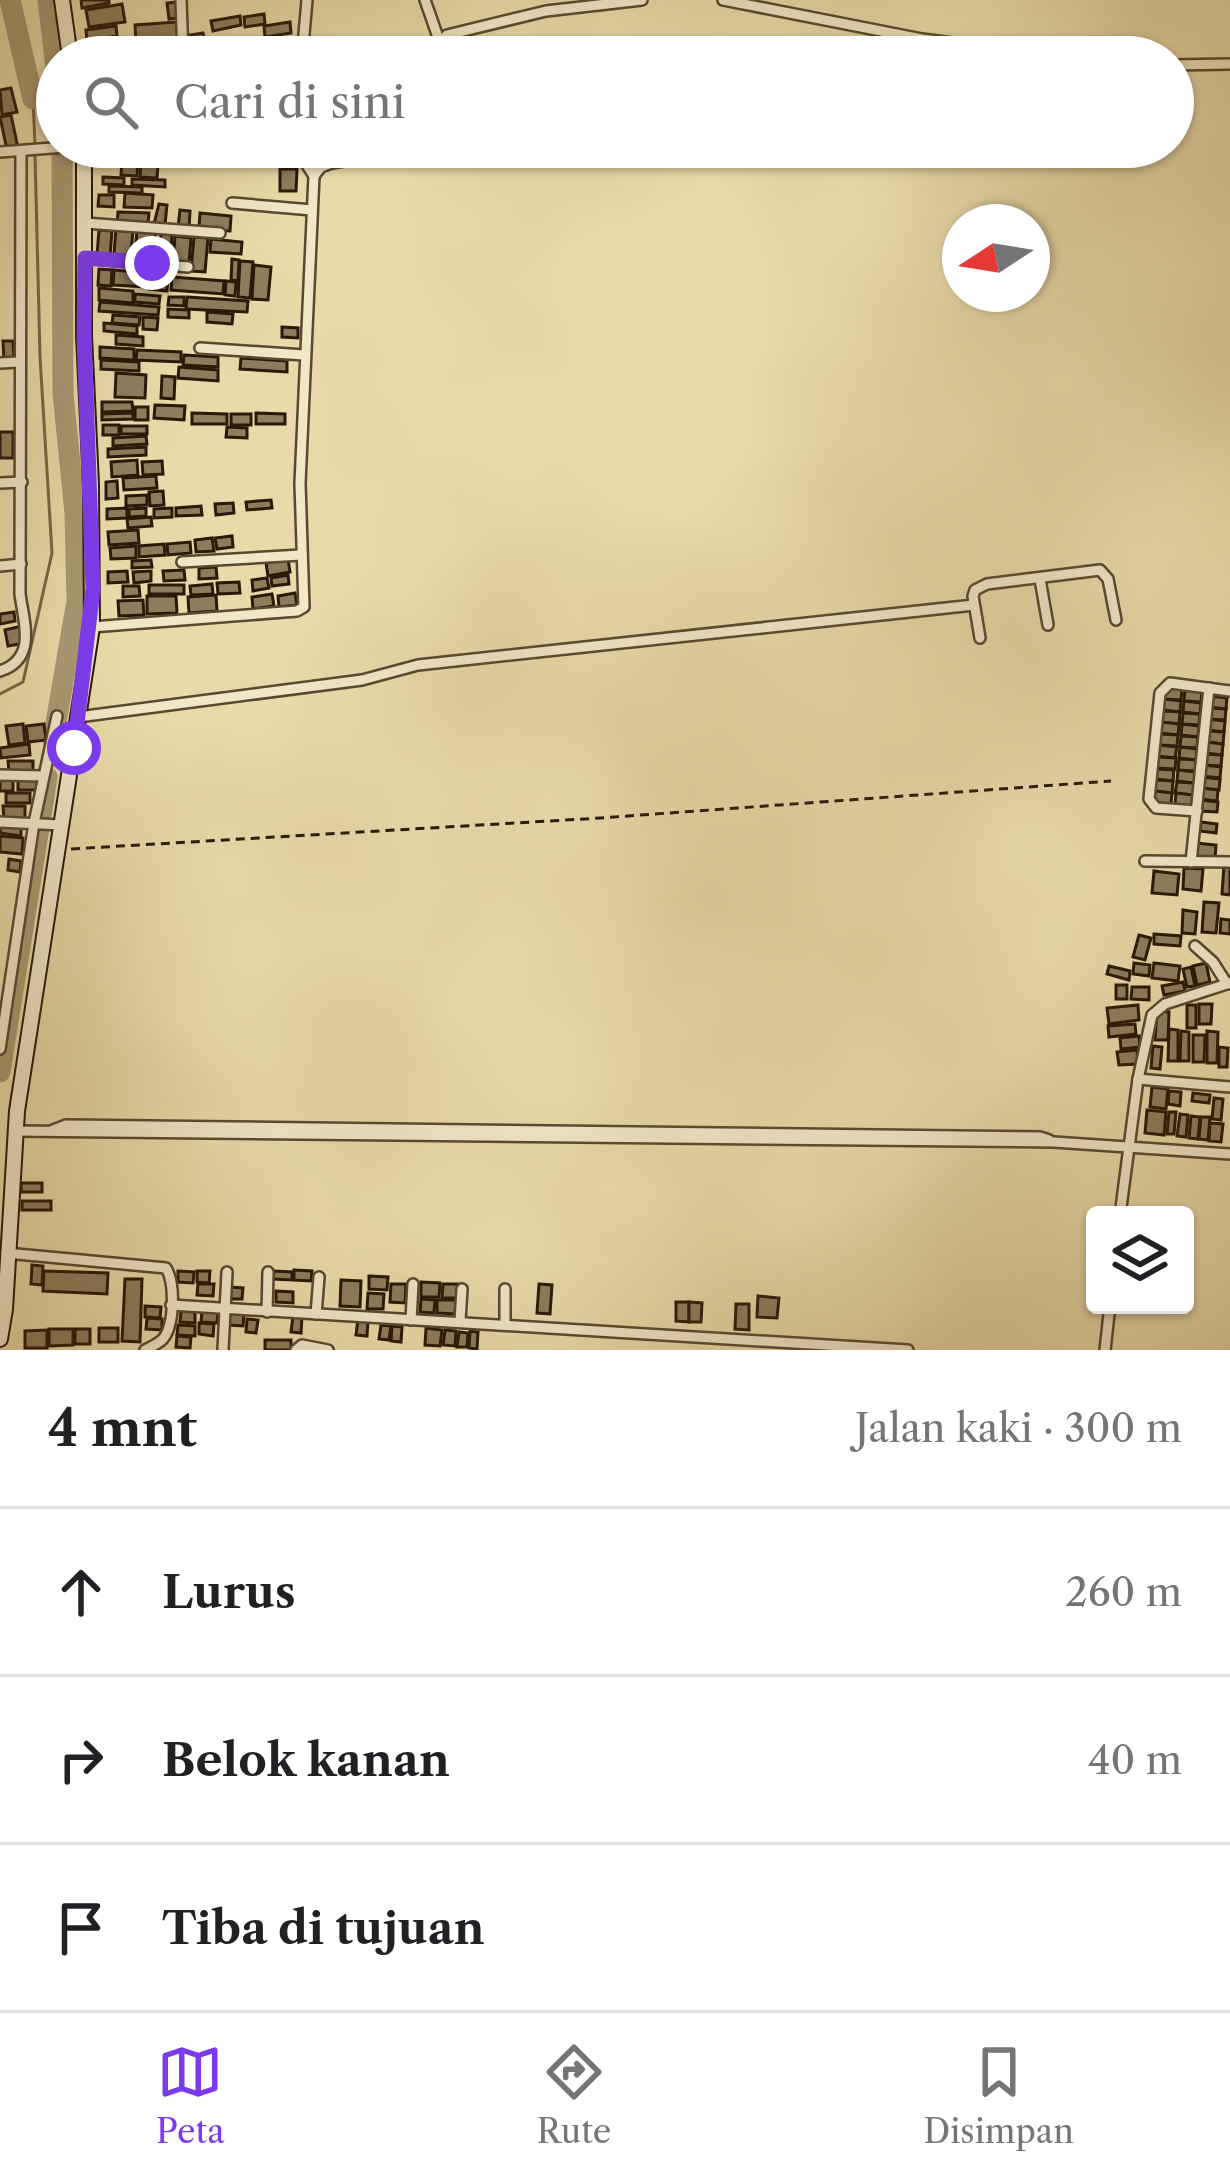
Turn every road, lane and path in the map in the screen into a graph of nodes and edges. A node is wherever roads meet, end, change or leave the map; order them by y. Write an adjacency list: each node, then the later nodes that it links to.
1 (62, 0): 7 (main road)
2 (181, 0): 8 (street)
3 (307, 0): 9 (street)
4 (425, 0): 10 (street)
5 (642, 0): 11 (street)
6 (723, 0): 12 (street)
7 (67, 36)
8 (182, 36)
9 (304, 36)
10 (438, 36)
11 (445, 36)
12 (907, 36)
13 (1230, 64): 14 (street)
14 (1194, 65)
15 (36, 150): 16 (street)
16 (26, 151): 17 (street); 30 (street)
17 (0, 152)
18 (84, 168): 24 (main road)
19 (309, 168): 21 (street)
20 (320, 168): 21 (street)
21 (314, 176): 23 (street)
22 (232, 203): 23 (street)
23 (312, 210): 29 (street)
24 (86, 223): 25 (street); 26 (main road)
25 (220, 233)
26 (85, 258): 27 (street); 42 (main road)
27 (188, 267)
28 (200, 348): 29 (street)
29 (304, 355): 34 (street)
30 (18, 362): 31 (street); 32 (street)
31 (0, 363)
32 (22, 482): 33 (street); 36 (street)
33 (0, 483)
34 (302, 555): 35 (street); 42 (street)
35 (182, 562)
36 (21, 564): 37 (street); 44 (street)
37 (0, 566)
38 (1040, 579): 39 (street); 40 (street); 41 (street)
39 (974, 605): 43 (street); 48 (street)
40 (1116, 620)
41 (1048, 625)
42 (92, 627): 48 (main road)
43 (980, 638)
44 (0, 671)
45 (1209, 688): 46 (street); 52 (street); 52 (street)
46 (1230, 691)
47 (56, 716): 50 (street)
48 (78, 717): 55 (main road)
49 (0, 776): 50 (street)
50 (44, 776): 54 (street)
51 (1112, 781): 56 (path)
52 (1197, 812): 58 (street)
53 (0, 822): 54 (street)
54 (36, 823): 55 (street); 60 (street)
55 (57, 825): 56 (main road)
56 (57, 850): 62 (main road)
57 (1145, 861): 58 (street)
58 (1191, 862): 59 (street)
59 (1230, 862)
60 (18, 945): 62 (street); 63 (street)
61 (1195, 946): 64 (street)
62 (38, 947): 68 (main road)
63 (6, 971): 65 (street)
64 (1229, 984): 66 (street)
65 (0, 1049)
66 (1138, 1078): 67 (street); 69 (street)
67 (1230, 1087)
68 (15, 1131): 69 (street); 71 (main road)
69 (1128, 1145): 70 (street); 72 (street)
70 (1230, 1154)
71 (5, 1176): 73 (main road)
72 (1121, 1206)
73 (6, 1253): 80 (street); 88 (main road)
74 (227, 1272): 81 (street)
75 (268, 1272): 82 (street)
76 (319, 1276): 83 (street)
77 (413, 1284): 85 (street)
78 (462, 1288): 86 (street)
79 (505, 1289): 87 (street)
80 (171, 1305): 81 (street); 90 (street)
81 (225, 1309): 82 (street); 89 (street)
82 (267, 1312): 83 (street)
83 (316, 1314): 85 (street)
84 (1109, 1314): 94 (street)
85 (411, 1320): 86 (street)
86 (460, 1321): 87 (street)
87 (505, 1324): 93 (street)
88 (0, 1339)
89 (223, 1349)
90 (145, 1350)
91 (296, 1350): 92 (street)
92 (328, 1350)
93 (908, 1350)
94 (1105, 1350)

